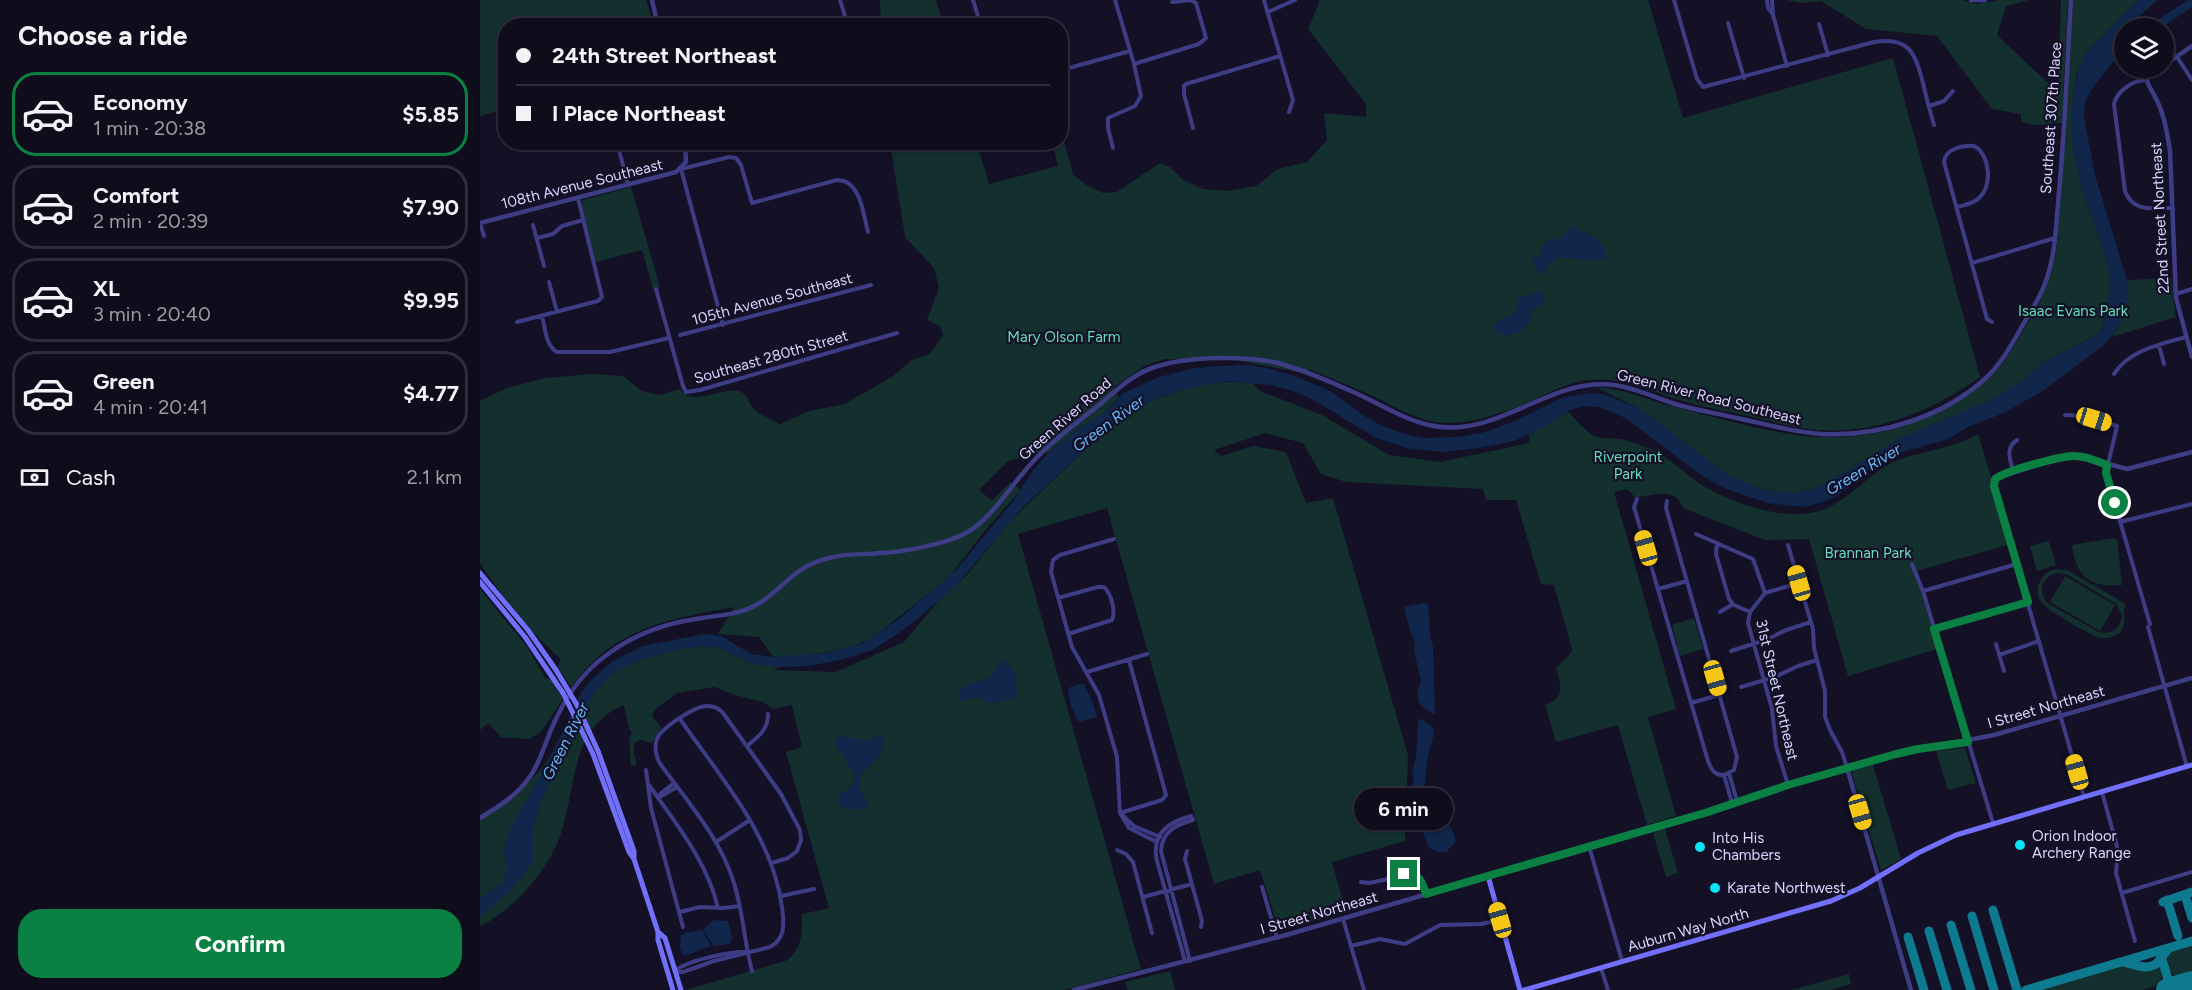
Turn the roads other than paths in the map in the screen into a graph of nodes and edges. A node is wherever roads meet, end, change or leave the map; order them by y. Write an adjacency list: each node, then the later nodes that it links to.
1 (652, 0): 16 (street)
2 (840, 0): 17 (street)
3 (973, 0): 18 (street)
4 (1115, 0): 22 (street)
5 (1264, 0): 14 (street)
6 (1295, 0): 14 (street)
7 (1674, 0): 30 (street)
8 (1767, 0): 15 (street)
9 (1772, 0): 15 (street)
10 (1971, 0): 11 (street)
11 (1985, 0)
12 (2071, 0): 52 (street, Southeast 307th Place)
13 (1172, 2): 27 (street)
14 (1268, 12): 24 (street)
15 (1773, 15): 28 (street)
16 (656, 18)
17 (846, 18)
18 (979, 18)
19 (1728, 23): 30 (street)
20 (1819, 24): 23 (street)
21 (2192, 46): 25 (street)
22 (1130, 51): 27 (street); 29 (street)
23 (1828, 55): 28 (street); 34 (street)
24 (1280, 56): 35 (street); 37 (street)
25 (2177, 57): 26 (street); 32 (street)
26 (2174, 59)
27 (1134, 64): 38 (street)
28 (1787, 66): 30 (street)
29 (1069, 68)
30 (1744, 78)
31 (2146, 80): 45 (street, 22nd Street Northeast); 45 (street)
32 (2192, 80)
33 (1953, 91): 34 (street)
34 (1929, 106): 36 (street)
35 (1289, 112)
36 (1934, 125)
37 (1193, 128)
38 (1113, 148)
39 (619, 150): 42 (street)
40 (686, 150): 41 (street)
41 (681, 170): 42 (street, 108th Avenue Southeast); 49 (street, 108th Avenue Southeast); 64 (street)
42 (628, 184): 43 (street, 108th Avenue Southeast)
43 (578, 198): 46 (street); 47 (street, 108th Avenue Southeast)
44 (1956, 207): 44 (street); 53 (street)
45 (2174, 207): 59 (street, 22nd Street Northeast)
46 (583, 220): 51 (street); 60 (street)
47 (480, 223): 50 (street)
48 (533, 225): 51 (street)
49 (868, 232)
50 (484, 236)
51 (537, 238): 54 (street)
52 (2055, 238): 53 (street); 72 (street, Green River Road Southeast)
53 (1972, 263): 63 (street)
54 (544, 266)
55 (549, 282): 60 (street)
56 (871, 285): 64 (street, 105th Avenue Southeast)
57 (656, 289): 68 (street, Southeast 280th Street)
58 (2192, 289): 59 (street)
59 (2176, 294): 67 (street, 22nd Street Northeast)
60 (557, 312): 61 (street)
61 (542, 316): 62 (street); 68 (street)
62 (517, 322)
63 (1992, 322)
64 (723, 325): 66 (street, 105th Avenue Southeast)
65 (897, 333): 68 (street, Southeast 280th Street)
66 (680, 335)
67 (2186, 337): 69 (street); 70 (street, 22nd Street Northeast)
68 (669, 338)
69 (2159, 345): 71 (street); 73 (street)
70 (2192, 357)
71 (2164, 364)
72 (1309, 374): 140 (street, Green River Road)
73 (2114, 374)
74 (2065, 415): 77 (street)
75 (2017, 440): 78 (street)
76 (2192, 452): 77 (street)
77 (2107, 465): 78 (street); 83 (street)
78 (2013, 471): 79 (street)
79 (1996, 478): 89 (street)
80 (1637, 499): 94 (street)
81 (1667, 501): 91 (street)
82 (2192, 504): 83 (street)
83 (2120, 522): 118 (street)
84 (1696, 534): 86 (street)
85 (1114, 540): 97 (street)
86 (1717, 543): 96 (street); 99 (street)
87 (1788, 545): 93 (street)
88 (1912, 564): 95 (street)
89 (2017, 564): 95 (street); 98 (street)
90 (480, 573): 114 (main road)
91 (1687, 581): 94 (street); 120 (street)
92 (480, 582): 114 (main road)
93 (1799, 583): 96 (street); 102 (street)
94 (1658, 589): 121 (street)
95 (1923, 591): 103 (street)
96 (1765, 593): 101 (street)
97 (1058, 598): 104 (street); 104 (street)
98 (2028, 602): 103 (street); 105 (street)
99 (1733, 604): 100 (street); 101 (street, 31st Street Northeast)
100 (1720, 612)
101 (1750, 612): 106 (street, 31st Street Northeast)
102 (1810, 622): 106 (street); 112 (street)
103 (1934, 629): 125 (street)
104 (1068, 634): 115 (street)
105 (2039, 641): 110 (street); 123 (street)
106 (1754, 644): 108 (street); 117 (street, 31st Street Northeast)
107 (1996, 644): 110 (street)
108 (1731, 651)
109 (1147, 654): 111 (street)
110 (2000, 656): 113 (street)
111 (1129, 660): 115 (street); 139 (street)
112 (1817, 660): 117 (street); 128 (street)
113 (2004, 671)
114 (554, 672): 168 (main road, bridge)
115 (1087, 672): 139 (street)
116 (2192, 678): 118 (street, I Street Northeast)
117 (1764, 680): 119 (street); 133 (street, 31st Street Northeast)
118 (2165, 686): 123 (street, I Street Northeast); 127 (street)
119 (1741, 687)
120 (1719, 694): 121 (street); 130 (street)
121 (1691, 703): 130 (street)
122 (768, 714): 126 (street)
123 (2061, 716): 125 (street, I Street Northeast); 135 (street)
124 (680, 719): 126 (street); 132 (street); 141 (street)
125 (1968, 742): 128 (street, I Street Northeast); 142 (street)
126 (747, 746): 148 (street)
127 (2189, 766): 134 (main road, Auburn Way North)
128 (1847, 768): 133 (street, I Street Northeast); 151 (street)
129 (646, 770): 131 (street)
130 (1726, 774): 137 (street)
131 (648, 784): 136 (street); 138 (street)
132 (676, 785): 136 (street); 144 (street)
133 (1788, 785): 137 (street, I Street Northeast)
134 (2102, 792): 135 (main road, Auburn Way North); 157 (street)
135 (2084, 797): 142 (main road, Auburn Way North)
136 (658, 798): 138 (street); 162 (street)
137 (1735, 802): 145 (street, I Street Northeast)
138 (650, 804): 163 (street)
139 (1120, 813): 143 (street)
140 (480, 818)
141 (750, 820): 144 (street); 148 (street)
142 (1993, 823): 151 (main road, Auburn Way North)
143 (1160, 840): 143 (street); 156 (street)
144 (716, 842): 161 (street)
145 (1589, 846): 150 (street, I Street Northeast); 176 (street)
146 (1117, 850): 160 (street)
147 (1187, 851): 153 (street)
148 (772, 863): 159 (street)
149 (2192, 872): 157 (street)
150 (1488, 876): 158 (street, I Street Northeast); 165 (main road)
151 (1879, 878): 176 (main road, Auburn Way North); 185 (street)
152 (1360, 882): 158 (street)
153 (1192, 884): 156 (street); 167 (street)
154 (1262, 887): 170 (street)
155 (814, 889): 159 (street)
156 (1168, 890): 160 (street); 175 (street)
157 (2122, 893): 172 (street)
158 (1426, 894): 164 (street, I Street Northeast)
159 (781, 896): 174 (street)
160 (1143, 897): 169 (street)
161 (740, 906): 162 (street); 174 (street)
162 (718, 908): 163 (street)
163 (680, 912): 166 (street)
164 (1343, 919): 170 (street, I Street Northeast); 173 (street)
165 (1500, 920): 173 (street); 183 (main road)
166 (683, 927)
167 (1201, 927)
168 (658, 932): 171 (main road); 178 (main road)
169 (1152, 933)
170 (1277, 938): 175 (street, I Street Northeast)
171 (658, 940): 178 (main road); 180 (main road)
172 (2136, 941)
173 (1351, 946): 182 (street)
174 (747, 952): 178 (street); 179 (street)
175 (1188, 961): 181 (street, I Street Northeast)
176 (1623, 962): 177 (main road, Auburn Way North)
177 (1601, 968): 183 (main road, Auburn Way North); 184 (street)
178 (675, 971): 180 (main road)
179 (752, 971)
180 (677, 990)
181 (1074, 990)
182 (1364, 990)
183 (1522, 990)
184 (1608, 990)
185 (1911, 990)

